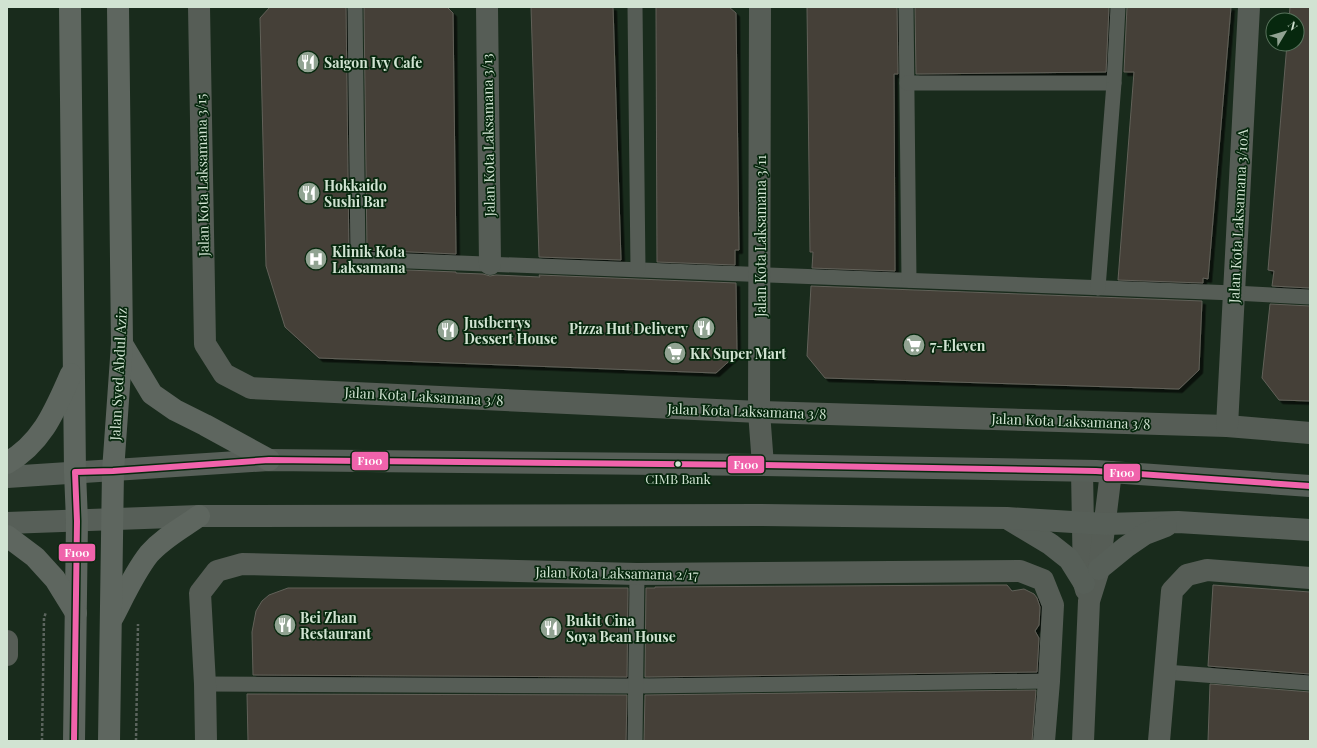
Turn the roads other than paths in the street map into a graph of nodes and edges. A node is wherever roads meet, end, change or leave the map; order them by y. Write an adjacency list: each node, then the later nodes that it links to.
1 (70, 7): 22 (main road)
2 (118, 7): 20 (main road, Jalan Syed Abdul Aziz)
3 (199, 7): 21 (street, Jalan Kota Laksamana 3/15)
4 (355, 7): 13 (lane)
5 (487, 7): 13 (street, Jalan Kota Laksamana 3/13)
6 (635, 7): 14 (lane)
7 (760, 7): 15 (street, Jalan Kota Laksamana 3/11)
8 (906, 7): 11 (lane)
9 (1118, 7): 12 (lane)
10 (1249, 7): 18 (street, Jalan Kota Laksamana 3/10A)
11 (907, 83): 12 (lane); 16 (lane)
12 (1114, 83): 17 (lane)
13 (490, 264): 14 (lane)
14 (638, 269): 15 (lane)
15 (760, 274): 16 (lane); 23 (street, Jalan Kota Laksamana 3/11)
16 (909, 280): 17 (lane)
17 (1098, 288): 18 (lane)
18 (1234, 293): 19 (lane); 24 (street, Jalan Kota Laksamana 3/10A)
19 (1310, 297)
20 (122, 344): 26 (main road); 29 (main road, Jalan Syed Abdul Aziz)
21 (205, 344): 23 (street, Jalan Kota Laksamana 3/8)
22 (74, 367): 27 (main road); 31 (main road)
23 (759, 412): 24 (street, Jalan Kota Laksamana 3/8); 28 (street, Jalan Kota Laksamana 3/11)
24 (1226, 426): 25 (street, Jalan Kota Laksamana 3/8)
25 (1310, 433)
26 (269, 460): 28 (main road); 29 (main road)
27 (7, 463)
28 (762, 465): 30 (main road)
29 (113, 471): 31 (main road); 37 (main road, Jalan Syed Abdul Aziz)
30 (1082, 471): 32 (main road); 41 (street)
31 (76, 472): 33 (main road); 38 (main road)
32 (1110, 472): 34 (main road); 42 (street)
33 (7, 477)
34 (1310, 486)
35 (199, 516): 36 (main road); 37 (main road); 49 (main road)
36 (1007, 518): 41 (main road); 47 (main road)
37 (112, 520): 38 (main road); 49 (main road, Jalan Syed Abdul Aziz)
38 (77, 521): 40 (main road); 48 (main road)
39 (1178, 522): 42 (main road); 43 (main road); 47 (main road)
40 (7, 523)
41 (1082, 523): 42 (main road); 47 (street)
42 (1105, 524): 47 (street)
43 (1310, 530)
44 (7, 536): 48 (main road)
45 (637, 574): 53 (street, Jalan Kota Laksamana 2/17); 55 (street, Jalan Kota Laksamana 2/17); 56 (lane)
46 (1310, 578): 52 (street)
47 (1091, 584): 62 (street)
48 (76, 613): 57 (main road)
49 (111, 621): 58 (main road, Jalan Syed Abdul Aziz)
50 (7, 642): 51 (street)
51 (7, 655)
52 (1165, 672): 54 (lane); 63 (street)
53 (1049, 681): 56 (lane); 61 (street)
54 (1310, 683)
55 (205, 684): 56 (lane); 59 (street)
56 (635, 686): 60 (lane)
57 (74, 741)
58 (109, 741)
59 (206, 741)
60 (635, 741)
61 (1044, 741)
62 (1083, 741)
63 (1159, 741)

